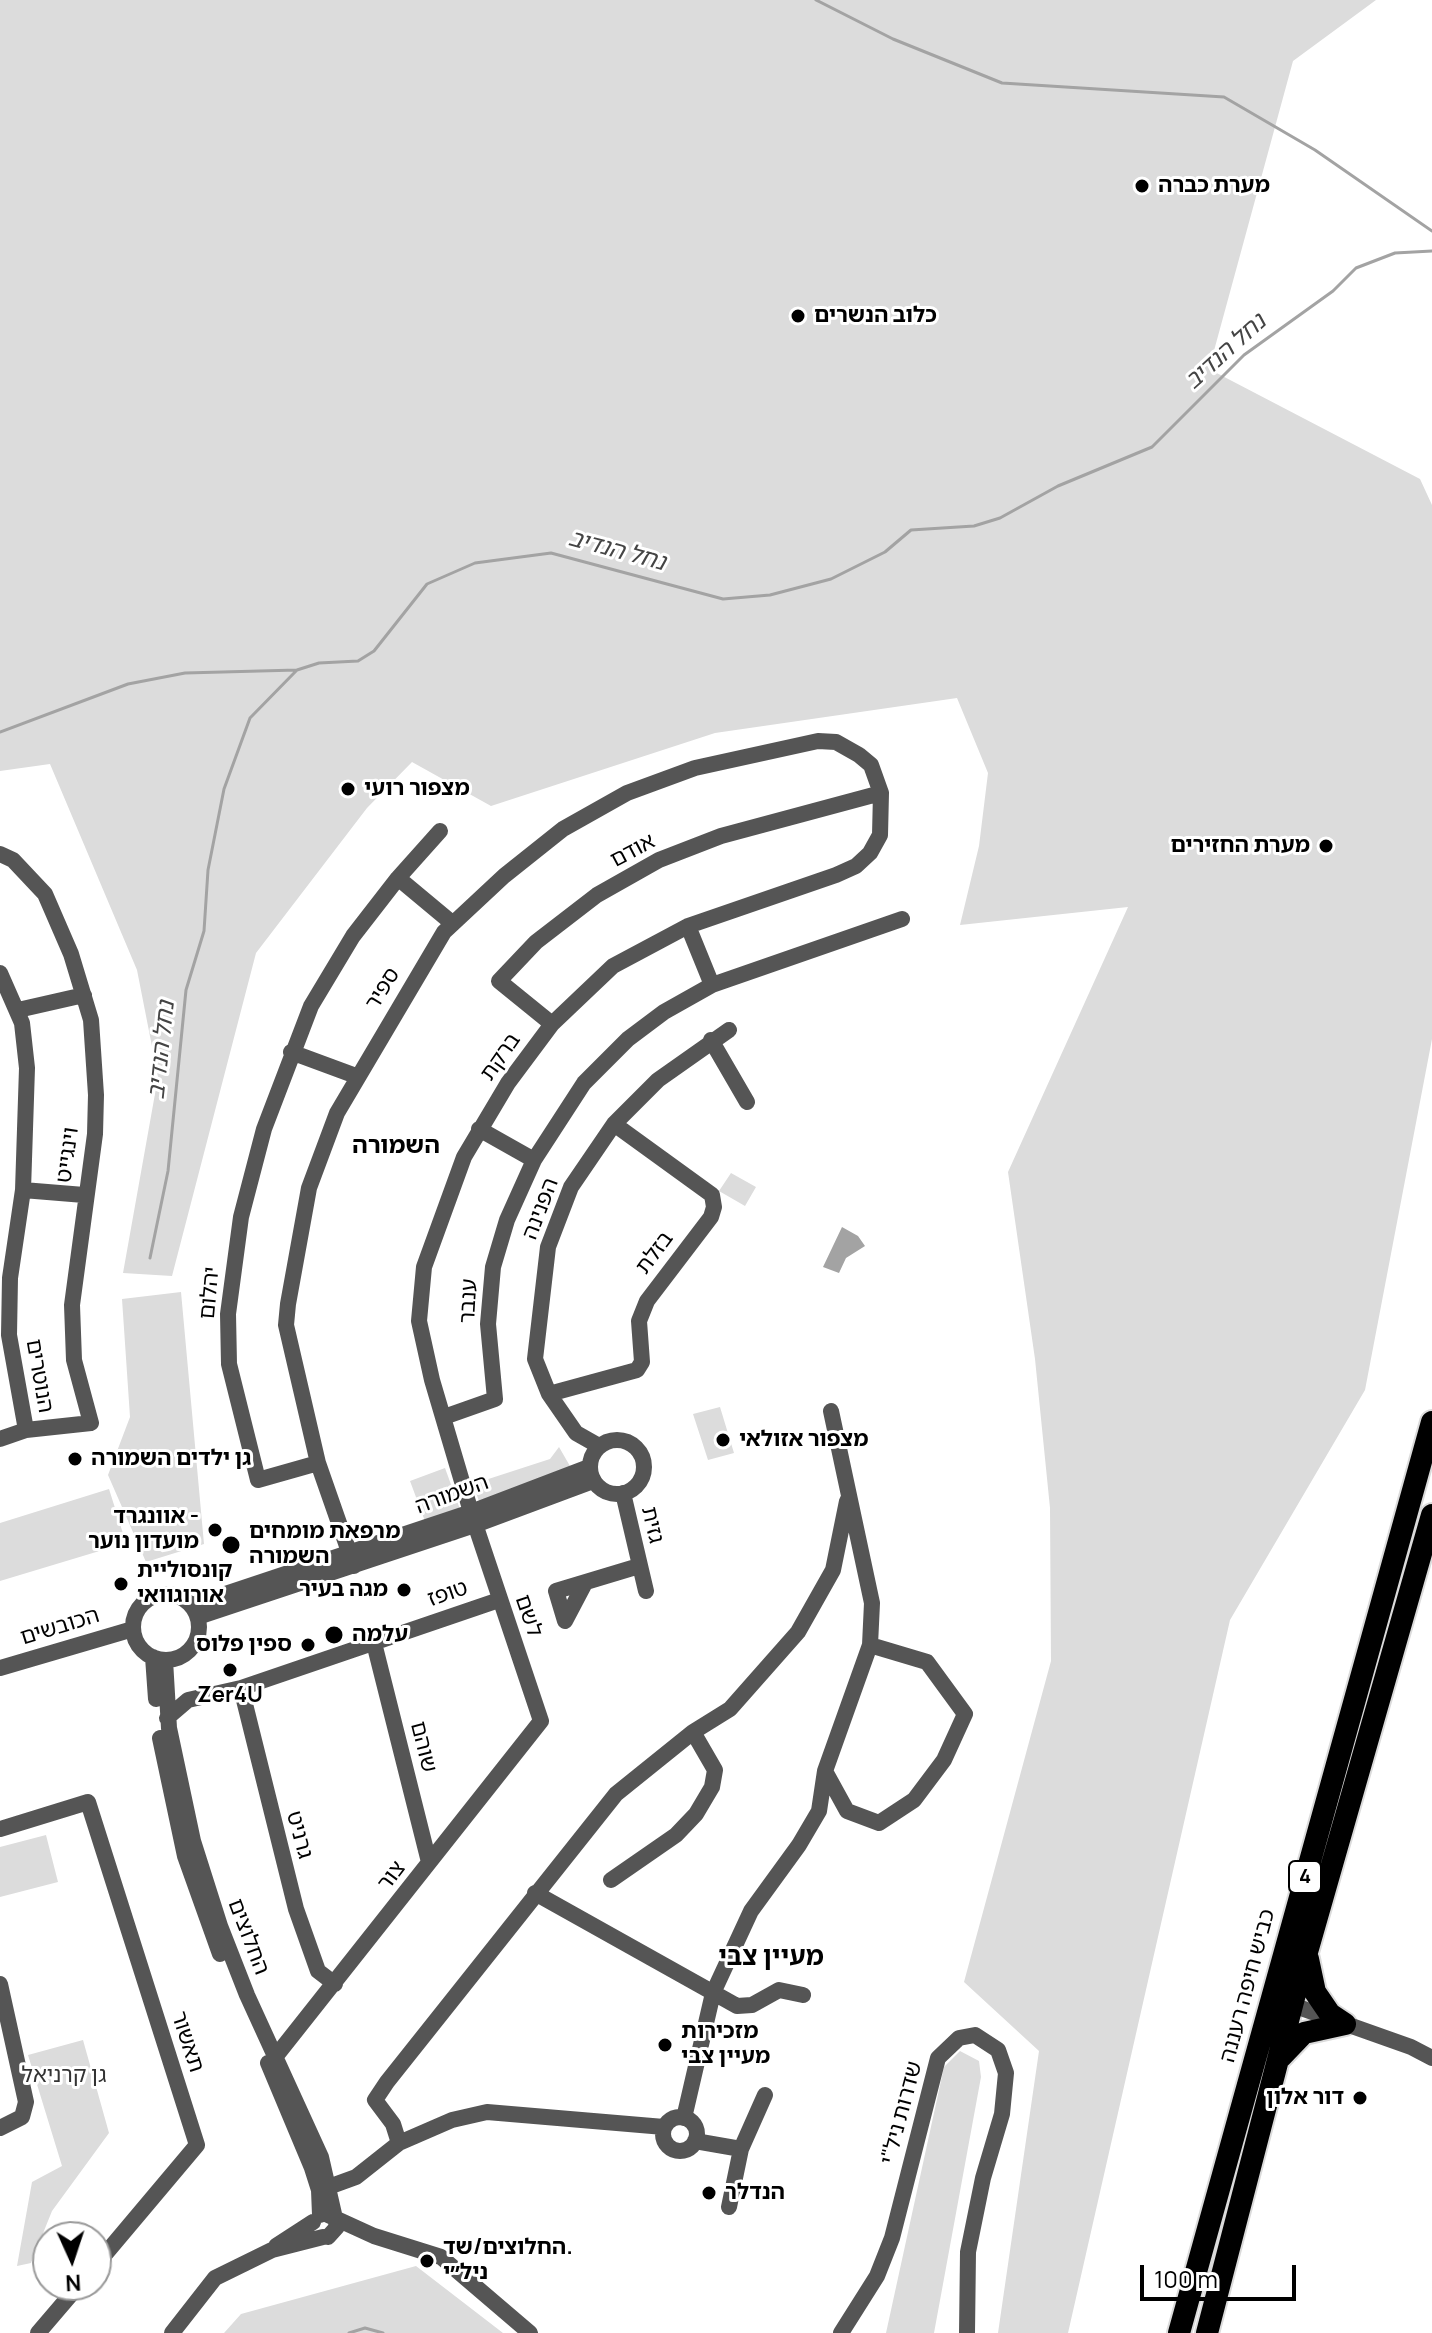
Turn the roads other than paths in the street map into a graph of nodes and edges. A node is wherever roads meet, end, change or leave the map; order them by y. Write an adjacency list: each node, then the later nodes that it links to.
1 (881, 793): 6 (street, ספיר); 7 (street, ברקת); 12 (street, אודם)
2 (440, 831): 4 (street, יהלום)
3 (0, 854): 10 (street, וינגייט)
4 (398, 878): 6 (street); 15 (street, יהלום)
5 (902, 919): 9 (street, ענבר)
6 (452, 923): 16 (street, ספיר)
7 (688, 926): 9 (street); 12 (street, ברקת)
8 (0, 973): 11 (street, הנוטרים)
9 (712, 985): 20 (street, ענבר)
10 (84, 995): 11 (street); 22 (street, וינגייט)
11 (18, 1010): 21 (street, הנוטרים)
12 (552, 1024): 19 (street, ברקת)
13 (729, 1030): 14 (street, הפנינה)
14 (711, 1040): 17 (street); 18 (street, הפנינה)
15 (291, 1052): 16 (street); 30 (street, יהלום)
16 (356, 1076): 30 (street, ספיר)
17 (747, 1102)
18 (614, 1124): 23 (street, הפנינה); 23 (street, בזלת)
19 (479, 1129): 20 (street); 25 (street, ברקת)
20 (534, 1160): 25 (street, ענבר)
21 (23, 1190): 22 (street); 27 (street, הנוטרים)
22 (84, 1195): 27 (street, וינגייט)
23 (549, 1394): 29 (street, הפנינה)
24 (831, 1411): 33 (street)
25 (444, 1417): 35 (street, ברקת)
26 (1432, 1422): 63 (highway, כביש חיפה רעננה / 4)
27 (26, 1430): 28 (street, הנוטרים)
28 (0, 1439)
29 (599, 1446): 31 (street); 32 (street)
30 (318, 1463): 36 (street, ספיר)
31 (591, 1474): 32 (street); 35 (street, השמורה)
32 (623, 1493): 37 (street, גזית)
33 (848, 1495): 44 (street); 52 (street)
34 (1432, 1515): 58 (highway, כביש חיפה רעננה / 4)
35 (473, 1518): 36 (street, השמורה); 40 (street, לשם)
36 (352, 1560): 41 (street, השמורה)
37 (639, 1566): 38 (street, גזית); 39 (street, גזית)
38 (585, 1583)
39 (646, 1591)
40 (498, 1603): 43 (street, טופז); 51 (street, לשם)
41 (195, 1611): 42 (street); 45 (street)
42 (133, 1629): 45 (street); 46 (street, הכובשים)
43 (374, 1643): 48 (street, טופז); 55 (street, שוהם)
44 (870, 1645): 53 (street); 53 (street)
45 (159, 1658): 47 (street, החלוצים); 75 (street, החלוצים)
46 (0, 1668)
47 (165, 1683): 49 (street); 50 (street, החלוצים)
48 (241, 1688): 49 (street, טופז); 60 (street, גרניט)
49 (188, 1700): 50 (street, טופז)
50 (167, 1718): 65 (street, החלוצים)
51 (541, 1721): 55 (street, צור)
52 (693, 1732): 56 (street); 57 (street)
53 (825, 1771): 61 (street)
54 (0, 1829): 78 (street, תאשור)
55 (429, 1862): 60 (street, צור)
56 (611, 1880)
57 (535, 1893): 61 (street); 73 (street)
58 (1307, 1954): 63 (highway, כביש חיפה רעננה / 4); 64 (highway)
59 (0, 1984): 71 (street)
60 (335, 1984): 65 (street, צור)
61 (713, 1993): 62 (street); 69 (street)
62 (803, 1995)
63 (1282, 2002): 64 (street); 66 (highway, כביש חיפה רעננה / 4); 85 (highway, כביש חיפה רעננה / 4)
64 (1345, 2024): 66 (highway); 67 (street)
65 (276, 2056): 75 (street, החלוצים)
66 (1280, 2058): 86 (highway, כביש חיפה רעננה / 4)
67 (1432, 2058)
68 (765, 2095): 74 (street)
69 (684, 2118): 70 (street); 72 (street)
70 (664, 2127): 72 (street); 73 (street)
71 (0, 2128)
72 (695, 2141): 74 (street)
73 (399, 2143): 75 (street)
74 (741, 2149): 76 (street)
75 (325, 2189): 77 (street, החלוצים)
76 (729, 2207)
77 (323, 2226): 81 (street); 82 (street)
78 (112, 2246)
79 (65, 2301): 80 (street)
80 (38, 2333)
81 (172, 2333)
82 (530, 2333)
83 (841, 2333): 84 (street, שדרות ניל"י)
84 (967, 2333)
85 (1179, 2333)
86 (1207, 2333)

